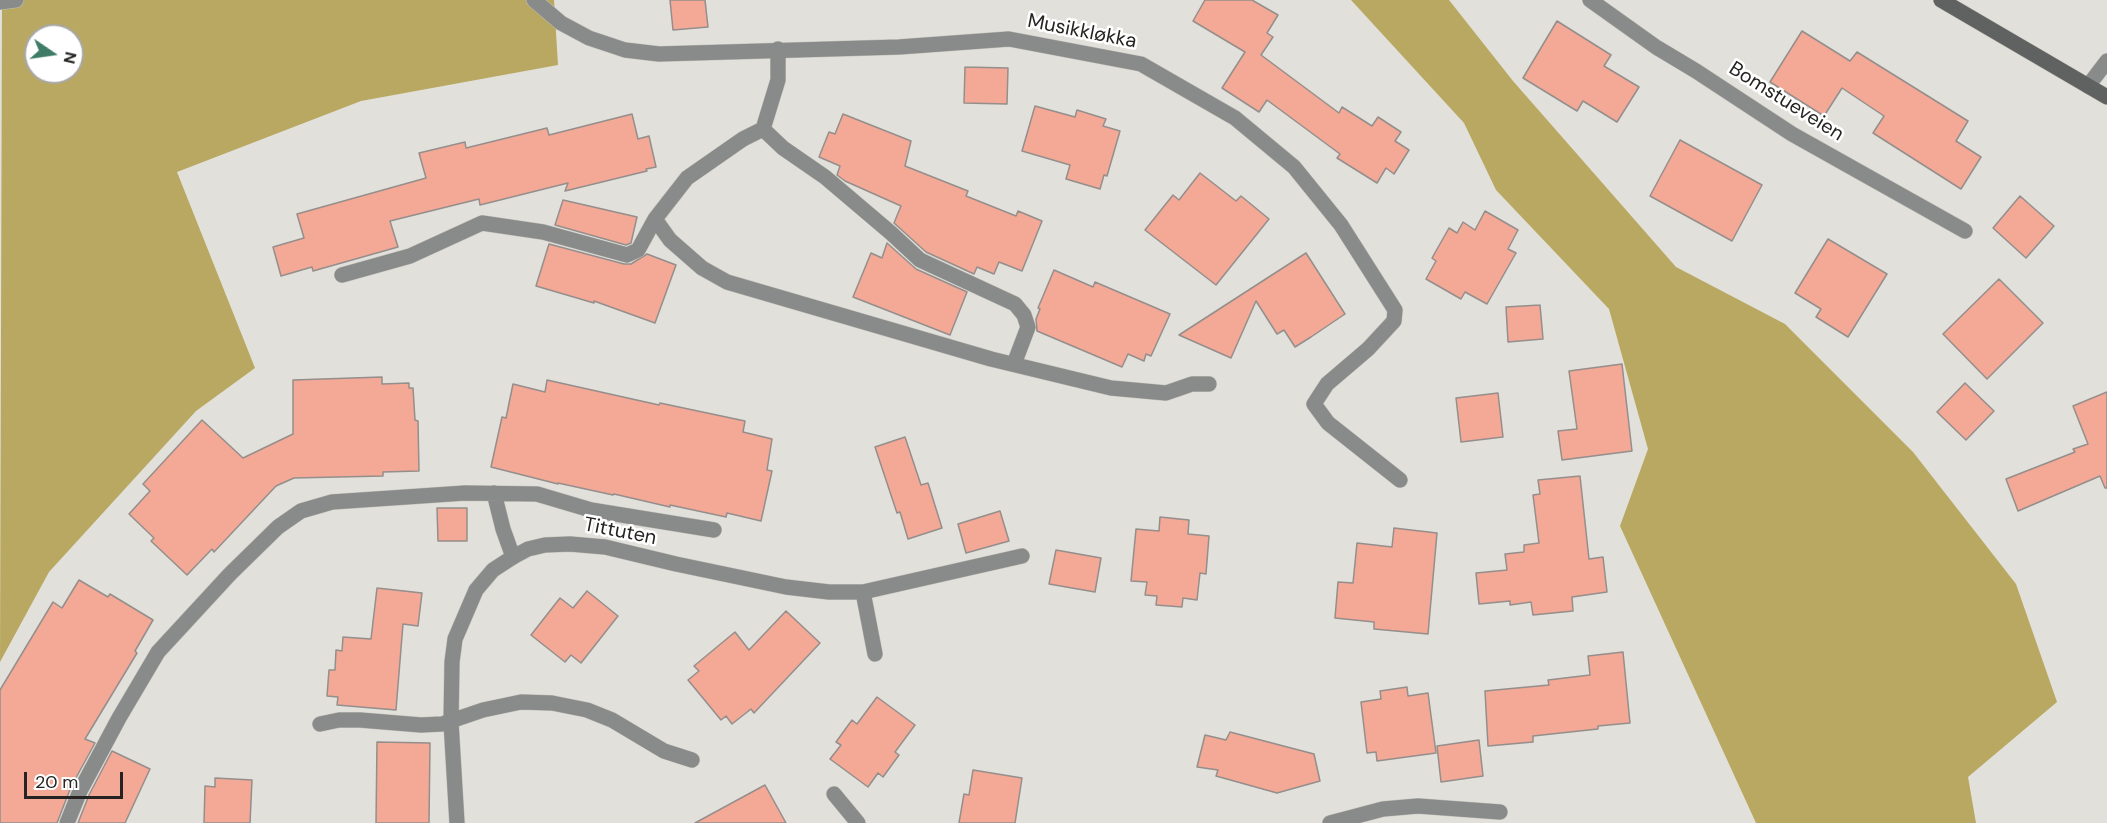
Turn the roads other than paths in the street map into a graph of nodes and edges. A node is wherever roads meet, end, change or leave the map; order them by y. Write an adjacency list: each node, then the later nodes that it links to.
1 (16, 0): 5 (street)
2 (1590, 0): 12 (street, Bomstueveien)
3 (1941, 0): 8 (main road)
4 (534, 1): 6 (street, Musikkløkka)
5 (0, 2)
6 (778, 49): 10 (street); 16 (street, Musikkløkka)
7 (2107, 61): 8 (street)
8 (2088, 86): 9 (main road)
9 (2107, 97)
10 (763, 129): 11 (street); 14 (street)
11 (655, 219): 13 (street); 14 (street)
12 (1965, 231)
13 (342, 275)
14 (1014, 364): 15 (street)
15 (1209, 384)
16 (1400, 480)
17 (494, 493): 18 (street); 20 (street); 28 (street)
18 (714, 530)
19 (1022, 556): 21 (street, Tittuten)
20 (513, 557): 21 (street, Tittuten); 23 (street, Tittuten)
21 (863, 592): 22 (street)
22 (875, 654)
23 (451, 722): 24 (street); 25 (street); 29 (street, Tittuten)
24 (320, 724)
25 (692, 760)
26 (834, 794): 30 (street)
27 (1500, 812): 31 (street)
28 (67, 823)
29 (457, 823)
30 (858, 823)
31 (1330, 823)

